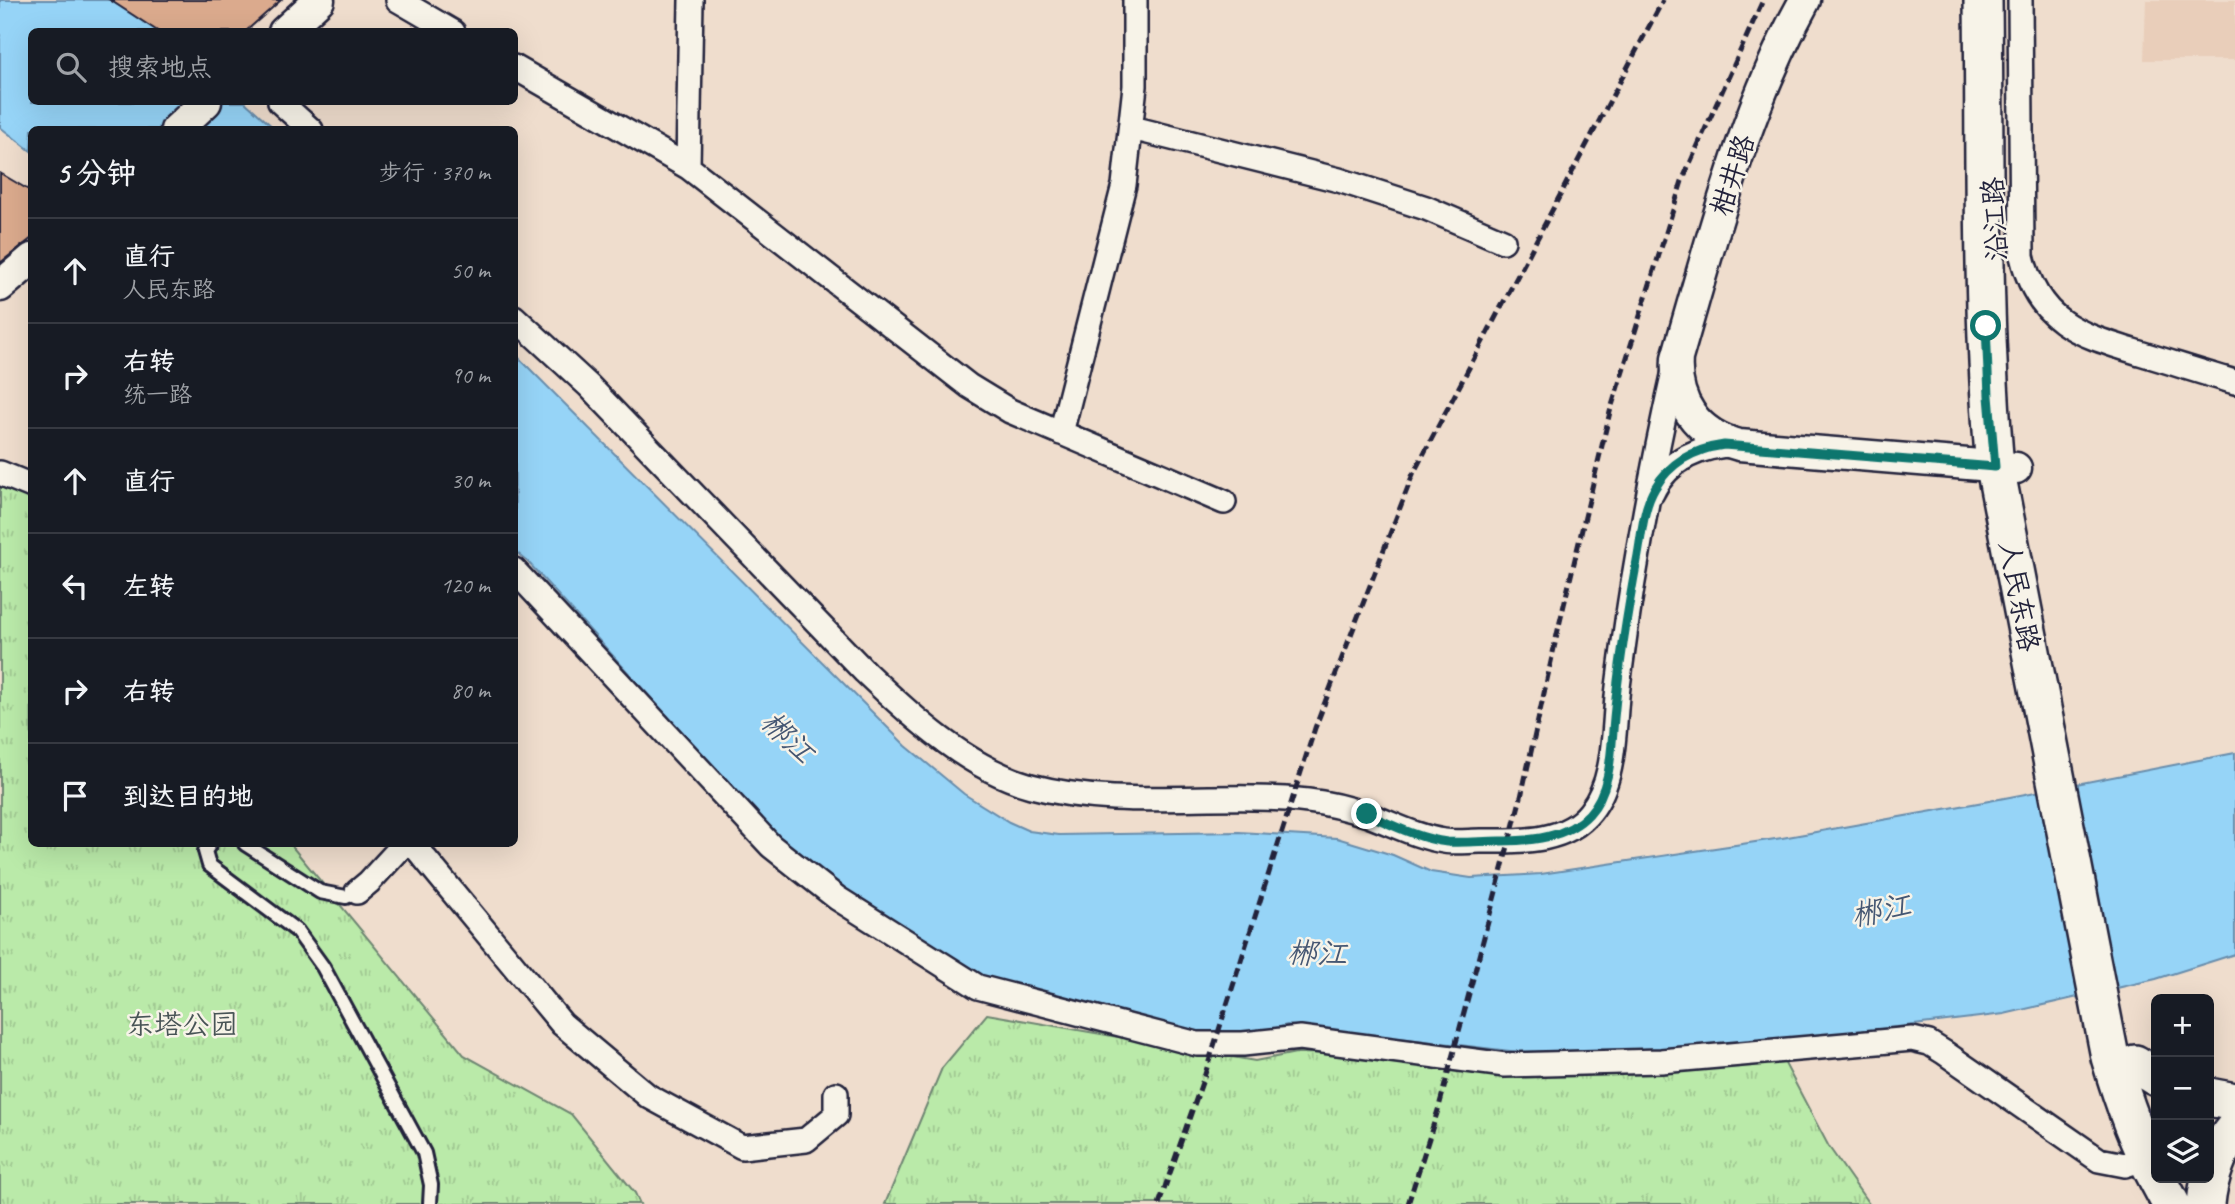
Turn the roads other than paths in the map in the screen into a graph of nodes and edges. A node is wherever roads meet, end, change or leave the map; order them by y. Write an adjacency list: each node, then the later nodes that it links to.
1 (319, 0): 9 (street)
2 (398, 0): 10 (street)
3 (691, 0): 17 (street)
4 (1135, 0): 16 (street)
5 (1805, 0): 22 (street, 柑井路)
6 (1983, 0): 26 (main road, 人民东路)
7 (2004, 0): 26 (main road, 人民东路)
8 (2020, 0): 23 (street, 沿江路)
9 (288, 28)
10 (446, 28)
11 (518, 69): 17 (street)
12 (203, 105): 14 (street)
13 (283, 105): 15 (street)
14 (180, 126)
15 (307, 126)
16 (1132, 128): 18 (street); 24 (street)
17 (688, 167): 24 (street)
18 (1503, 240)
19 (28, 262): 20 (street)
20 (0, 286)
21 (518, 321): 30 (street)
22 (1677, 358): 25 (street); 30 (street)
23 (2235, 382)
24 (1060, 433): 29 (street)
25 (1739, 445): 26 (street); 30 (street)
26 (1993, 466): 38 (main road, 人民东路)
27 (0, 473): 28 (street)
28 (28, 484)
29 (1224, 502)
30 (1645, 513)
31 (518, 574): 42 (street)
32 (208, 847): 45 (lane)
33 (250, 847): 36 (lane)
34 (401, 847): 36 (street)
35 (415, 847): 37 (street)
36 (357, 892)
37 (836, 1094)
38 (2146, 1097): 41 (main road, 人民东路)
39 (2214, 1104): 40 (main road)
40 (2229, 1124): 48 (main road)
41 (2151, 1150)
42 (2151, 1171)
43 (2160, 1183): 46 (main road, 人民东路)
44 (2185, 1183): 47 (main road)
45 (430, 1204)
46 (2171, 1204)
47 (2196, 1204)
48 (2206, 1204)

